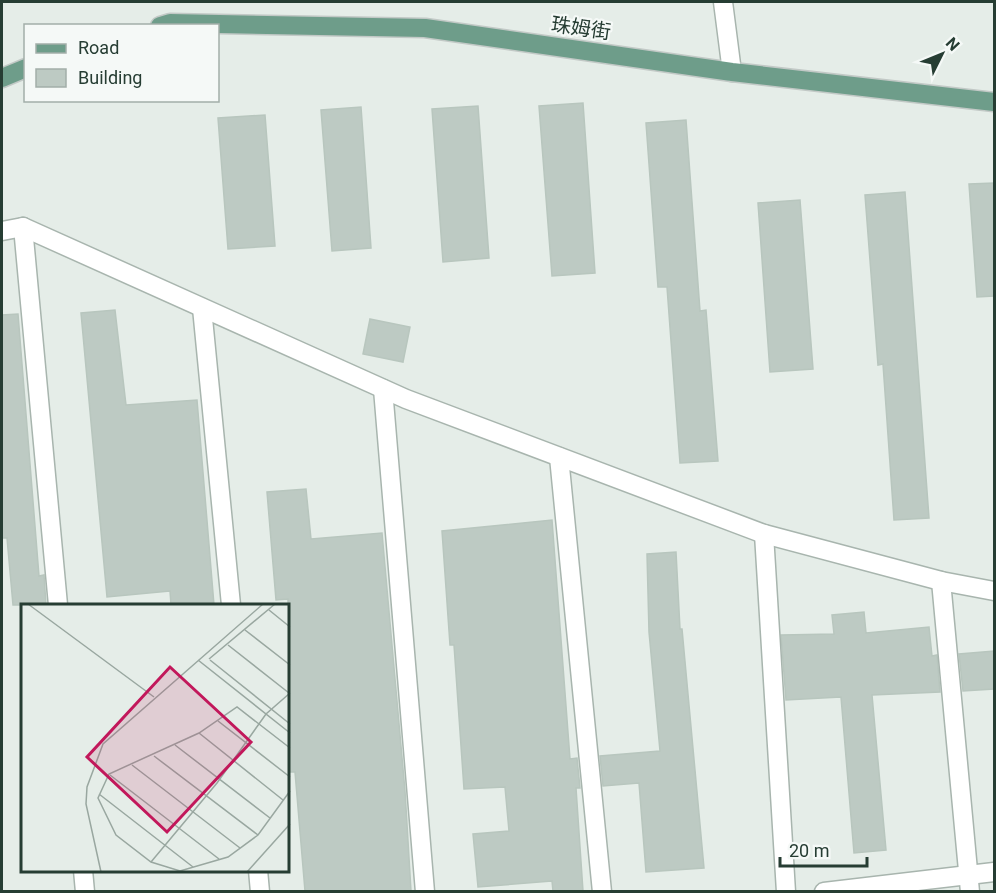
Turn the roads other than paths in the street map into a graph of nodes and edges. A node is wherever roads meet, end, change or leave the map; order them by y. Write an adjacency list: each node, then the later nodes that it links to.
1 (723, 2): 4 (street)
2 (167, 24): 4 (main road, 珠姆街)
3 (24, 69): 5 (main road)
4 (732, 72): 6 (main road, 珠姆街)
5 (2, 78)
6 (994, 102)
7 (22, 227): 8 (street); 9 (street); 15 (street)
8 (2, 231)
9 (202, 308): 10 (street); 16 (street)
10 (383, 389): 11 (street); 23 (street)
11 (559, 457): 12 (street); 24 (street)
12 (764, 534): 13 (street); 25 (street)
13 (941, 581): 14 (street); 20 (street)
14 (994, 591)
15 (58, 604)
16 (231, 604)
17 (83, 872): 21 (street)
18 (258, 872): 22 (street)
19 (994, 872): 20 (street)
20 (970, 883): 26 (street)
21 (85, 891)
22 (260, 891)
23 (425, 891)
24 (602, 891)
25 (786, 891)
26 (824, 891)

